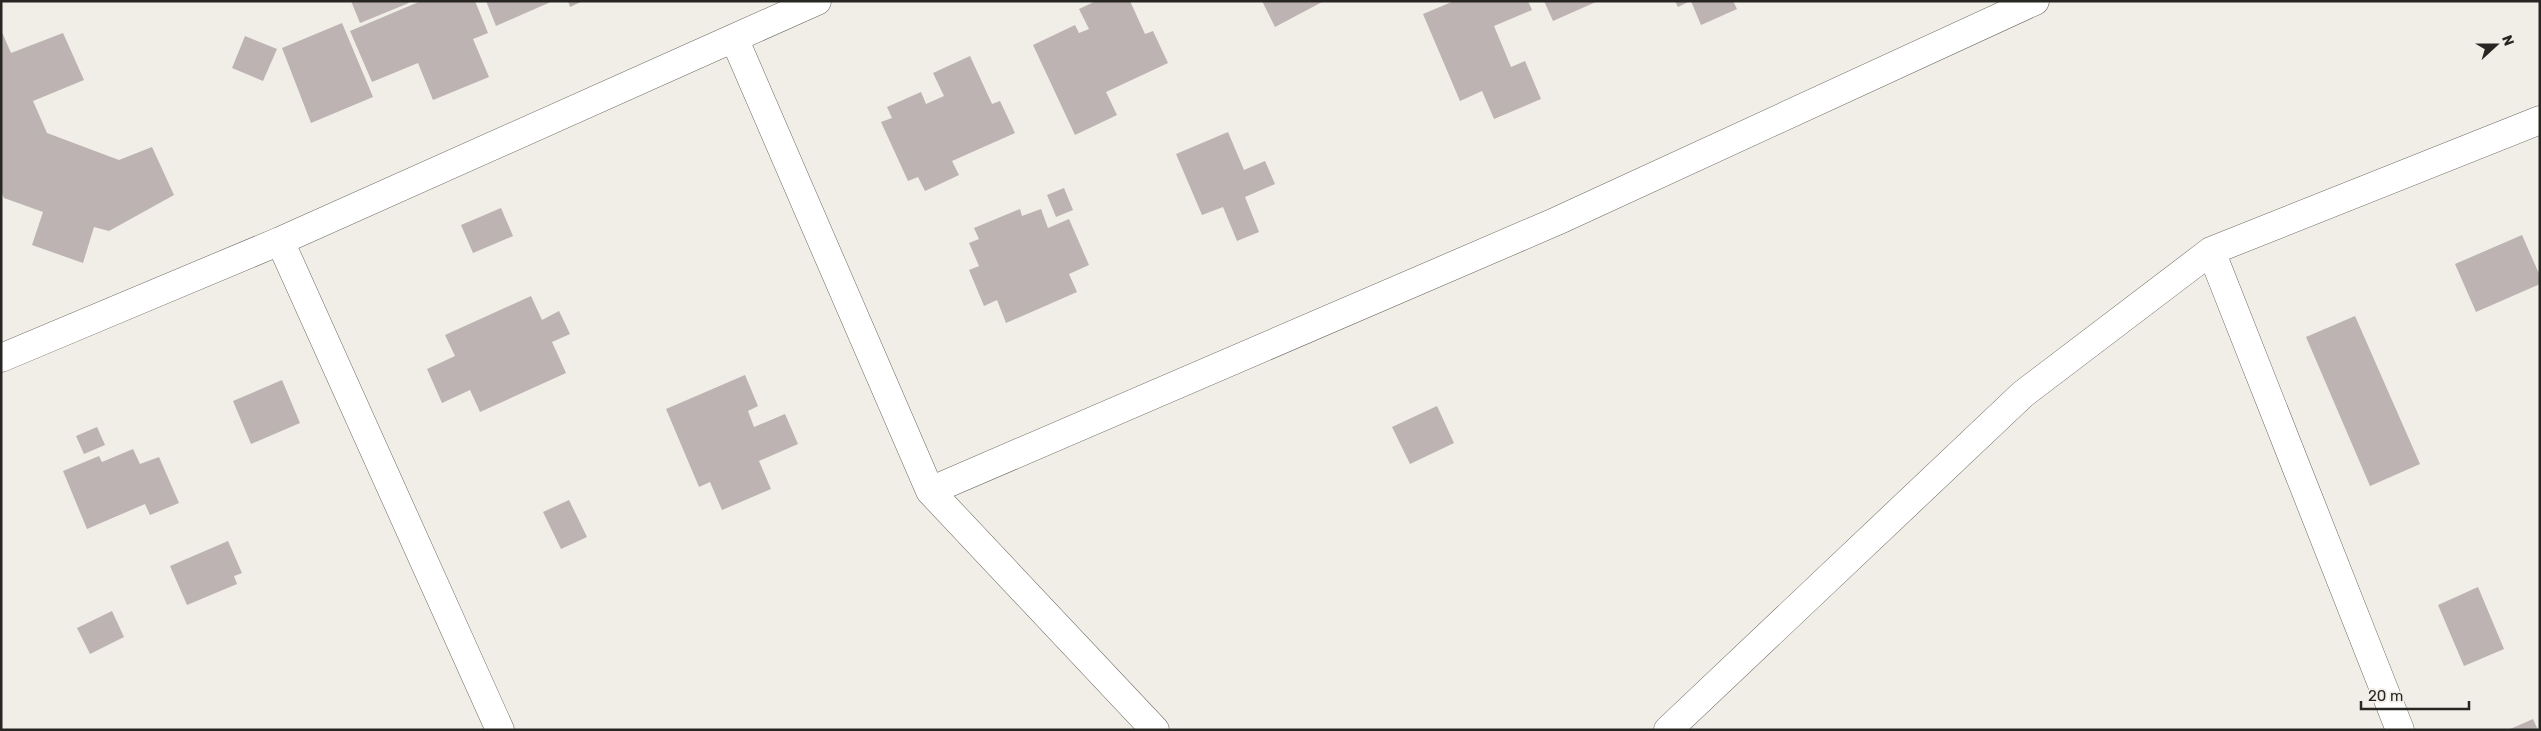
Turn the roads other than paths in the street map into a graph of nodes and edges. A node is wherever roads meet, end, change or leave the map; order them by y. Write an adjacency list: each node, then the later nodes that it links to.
1 (817, 1): 3 (street)
2 (2036, 1): 8 (street)
3 (734, 38): 5 (street); 8 (street)
4 (2540, 120): 6 (street)
5 (280, 241): 7 (street); 9 (street)
6 (2211, 251): 11 (street); 12 (street)
7 (1, 358)
8 (930, 491): 10 (street)
9 (500, 730)
10 (1155, 730)
11 (1668, 730)
12 (2400, 730)

